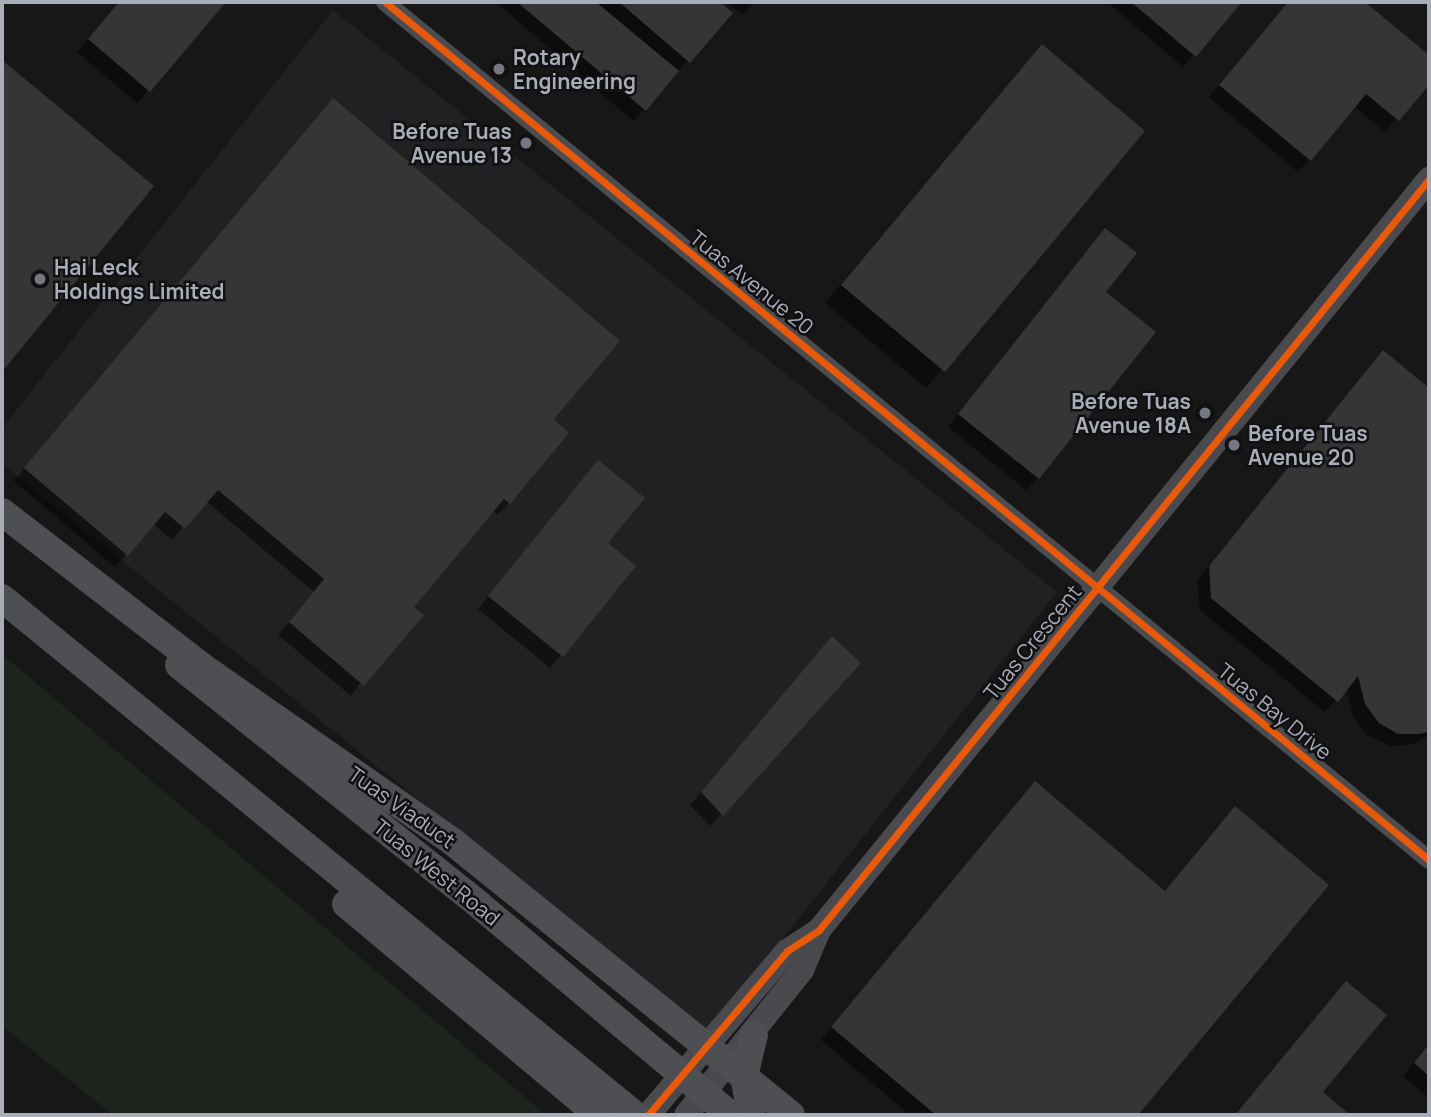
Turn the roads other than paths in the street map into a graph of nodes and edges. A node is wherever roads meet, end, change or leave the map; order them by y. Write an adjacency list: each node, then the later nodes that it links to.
1 (385, 2): 5 (street, Tuas Avenue 20)
2 (1429, 179): 5 (street, Tuas Crescent)
3 (2, 512): 18 (main road, Tuas Viaduct, bridge)
4 (2, 523): 11 (main road, Tuas West Road)
5 (1098, 589): 8 (street, Tuas Bay Drive); 9 (street, Tuas Crescent)
6 (2, 598): 14 (main road)
7 (2, 610): 13 (main road)
8 (1429, 860)
9 (819, 930): 10 (street, Tuas Crescent); 11 (street, Tuas Crescent)
10 (754, 1035): 12 (street, Tuas Crescent); 17 (main road)
11 (681, 1077): 12 (main road, Tuas West Road); 15 (street, Tuas Crescent)
12 (694, 1105): 16 (main road, Tuas West Road)
13 (598, 1115)
14 (635, 1115)
15 (649, 1115)
16 (730, 1115)
17 (751, 1115)
18 (791, 1115)

